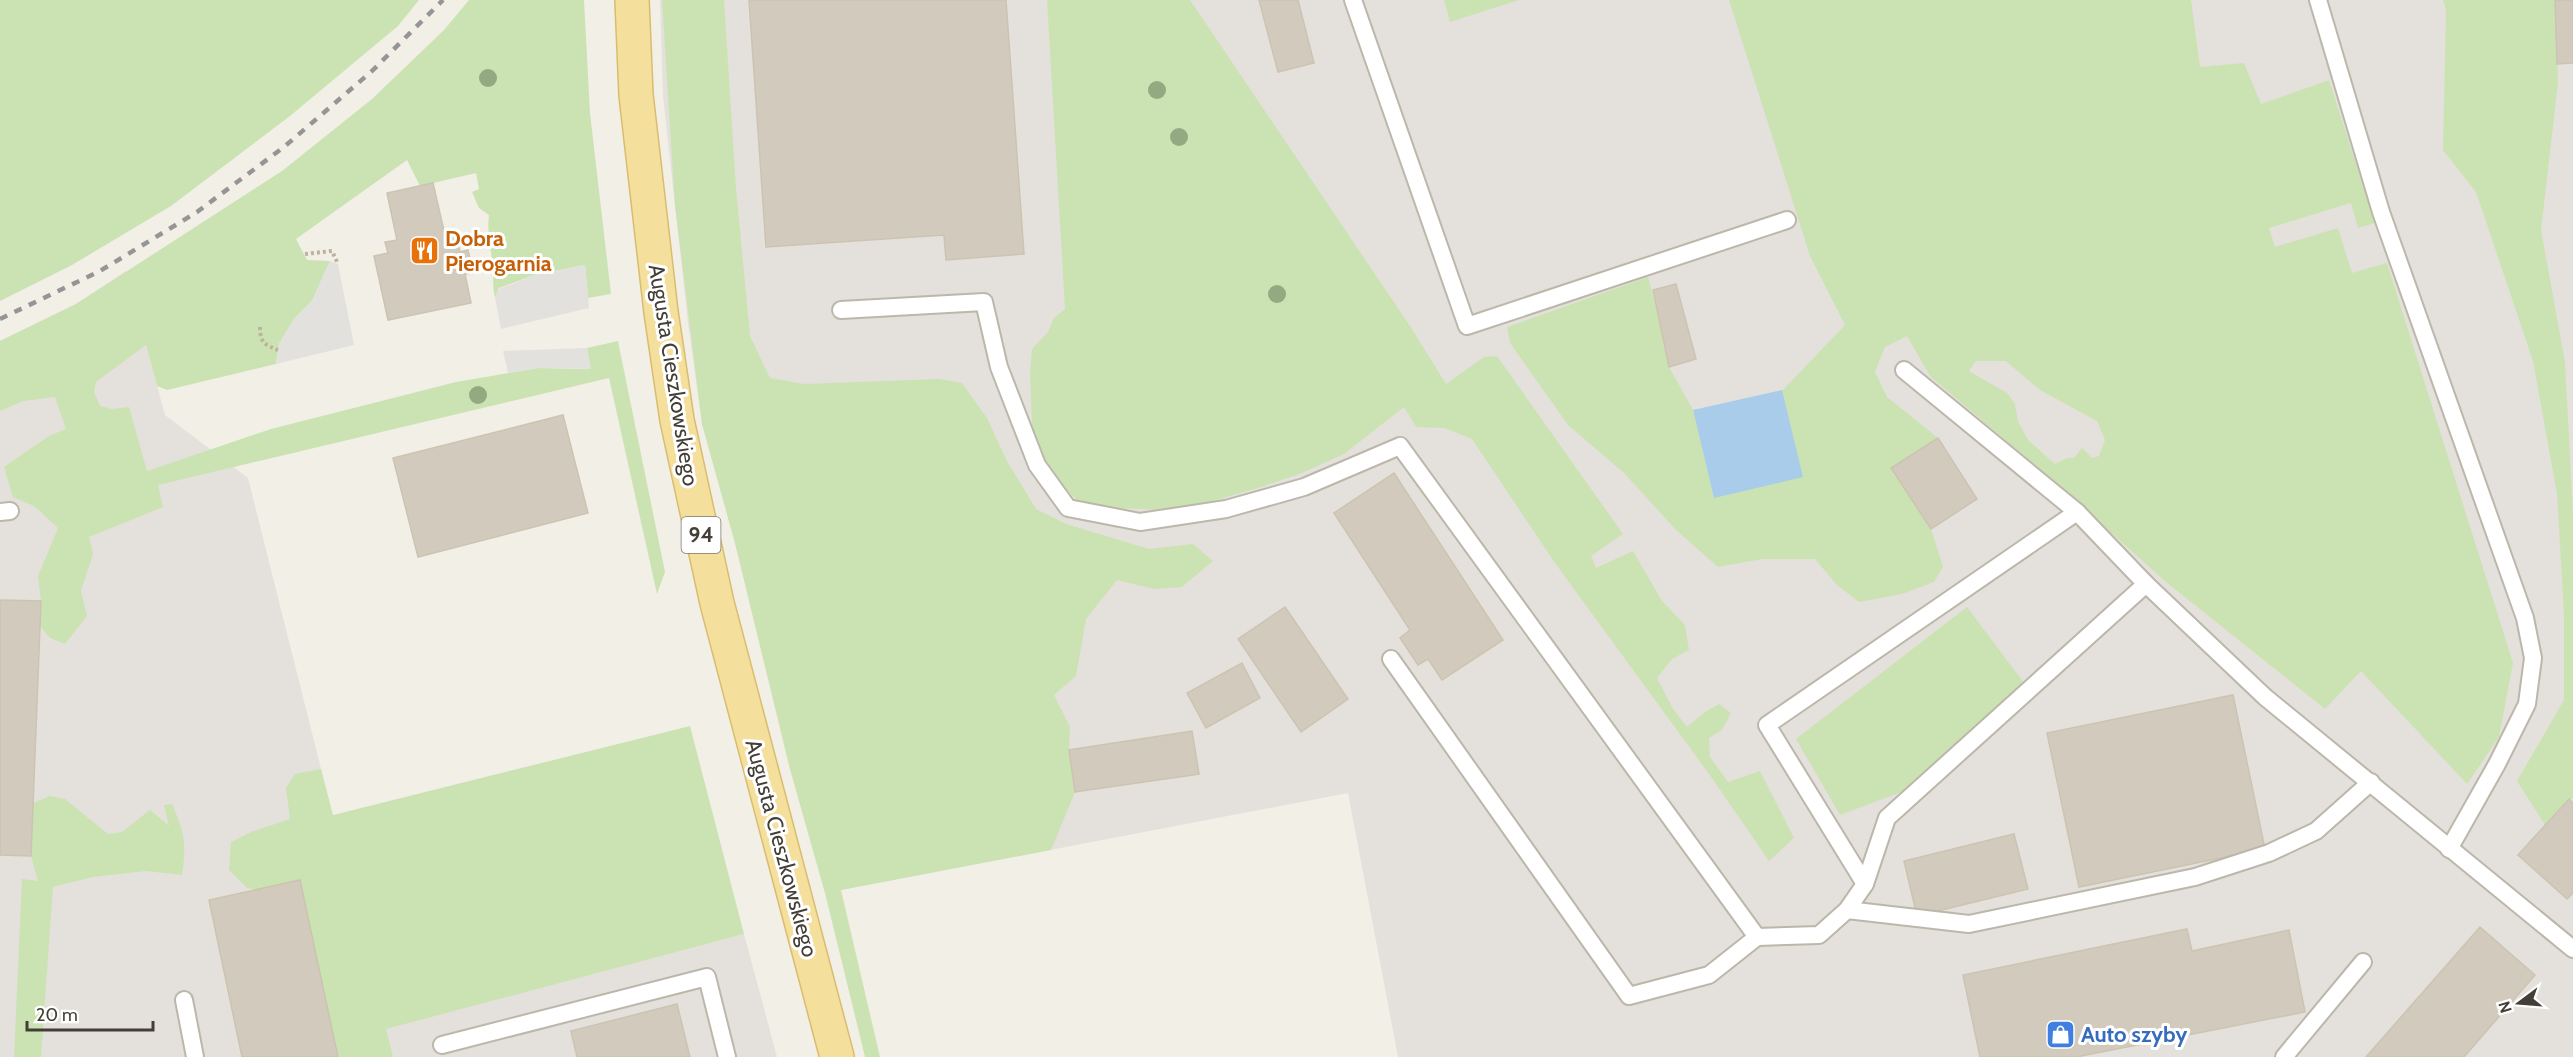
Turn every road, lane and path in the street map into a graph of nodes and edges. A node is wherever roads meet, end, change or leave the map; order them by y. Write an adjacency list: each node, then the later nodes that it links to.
1 (632, 0): 25 (main road, Augusta Cieszkowskiego / 94)
2 (1353, 0): 4 (lane)
3 (2318, 0): 15 (lane)
4 (1787, 220)
5 (305, 254): 6 (path)
6 (338, 264)
7 (842, 310): 18 (lane)
8 (260, 327): 9 (path)
9 (278, 350)
10 (1904, 370): 11 (lane)
11 (2077, 512): 12 (lane); 16 (lane)
12 (2146, 584): 14 (lane); 16 (lane)
13 (1391, 659): 18 (lane)
14 (2371, 782): 15 (lane); 17 (lane)
15 (2449, 849): 19 (lane)
16 (1865, 884): 17 (lane)
17 (1847, 910): 18 (lane)
18 (1757, 937)
19 (2573, 949)
20 (2363, 962): 26 (lane)
21 (184, 1000): 23 (lane)
22 (442, 1045): 24 (lane)
23 (195, 1057)
24 (727, 1057)
25 (837, 1057)
26 (2284, 1057)

